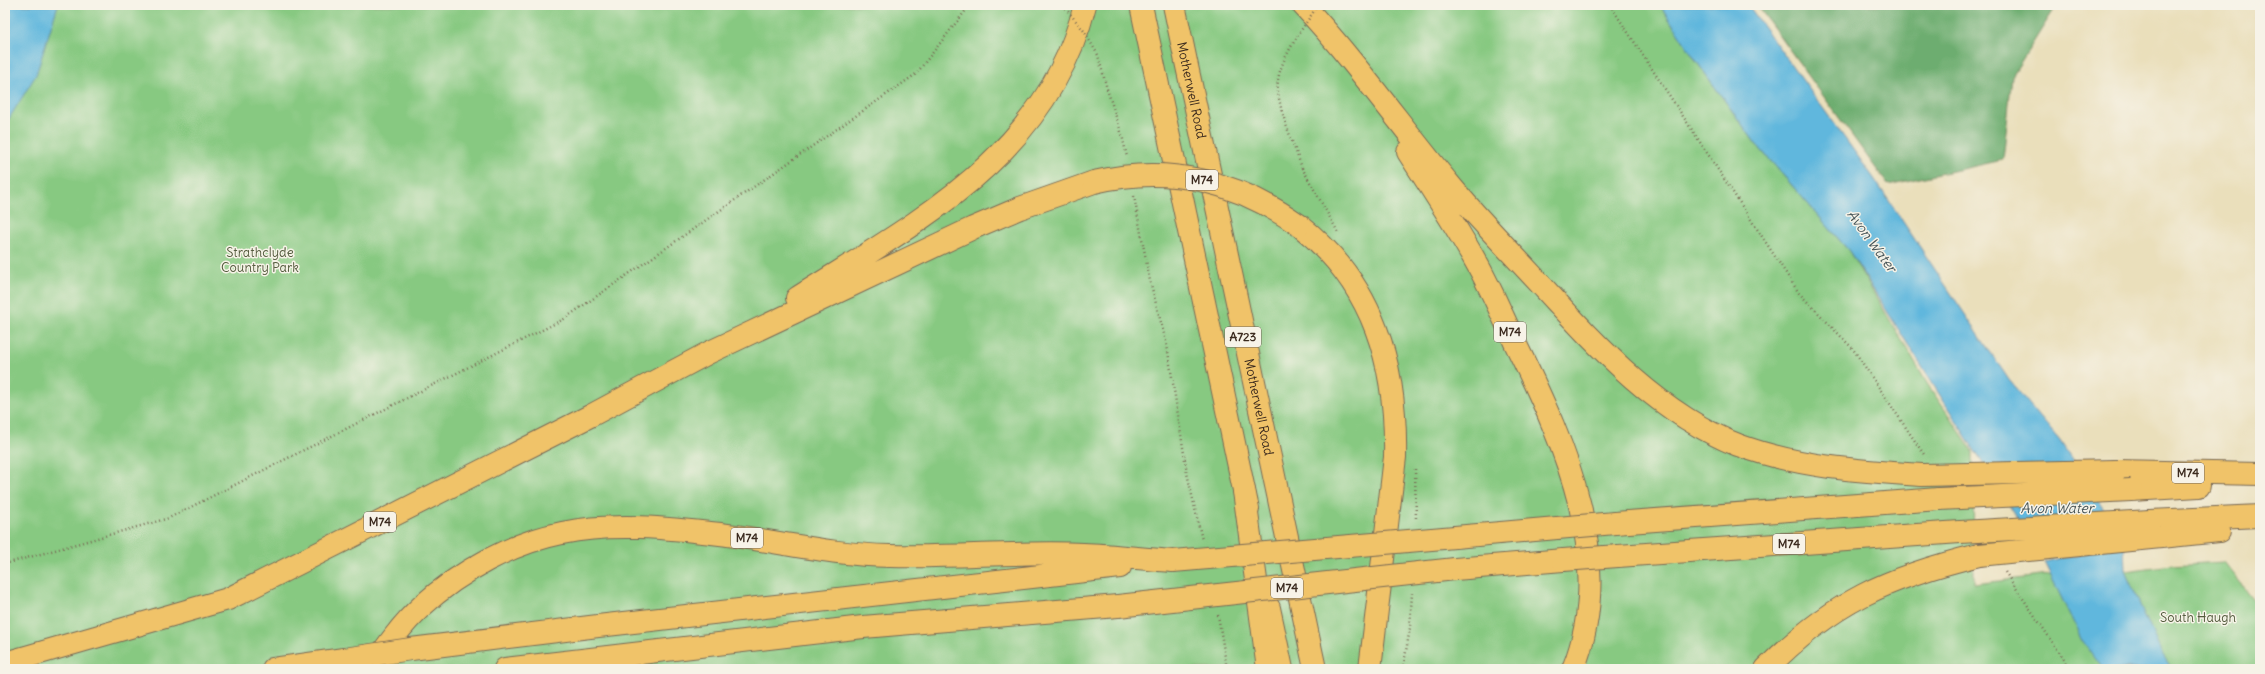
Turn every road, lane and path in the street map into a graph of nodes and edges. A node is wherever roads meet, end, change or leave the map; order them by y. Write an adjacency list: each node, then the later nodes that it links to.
1 (970, 5): 23 (path)
2 (1063, 5): 10 (path, bridge)
3 (1085, 5): 13 (main road, M74)
4 (1141, 5): 17 (main road, A723)
5 (1174, 5): 33 (main road, Motherwell Road / A723)
6 (1303, 5): 9 (main road, M74)
7 (1318, 5): 11 (path, bridge)
8 (1610, 5): 14 (path)
9 (1327, 31): 14 (main road, M74); 35 (main road, M74)
10 (1127, 158)
11 (1302, 168)
12 (1133, 189): 21 (path)
13 (532, 444): 26 (main road, M74); 34 (main road, M74, bridge)
14 (1926, 468): 15 (main road, M74, bridge)
15 (2260, 474)
16 (2260, 482): 22 (main road, M74, bridge)
17 (1244, 491): 31 (main road, M74); 32 (main road, A723)
18 (2260, 516): 20 (main road, M74)
19 (2260, 528): 20 (main road, M74)
20 (2155, 529): 29 (main road, M74, bridge); 36 (main road, M74, bridge)
21 (1202, 542)
22 (1173, 561): 27 (main road, M74, bridge); 28 (main road, M74)
23 (5, 564)
24 (2001, 567): 37 (path)
25 (1217, 612): 30 (path)
26 (5, 663)
27 (273, 669)
28 (371, 669)
29 (505, 669)
30 (1227, 669)
31 (1268, 669)
32 (1282, 669)
33 (1315, 669)
34 (1370, 669)
35 (1573, 669)
36 (1766, 669)
37 (2068, 669)

